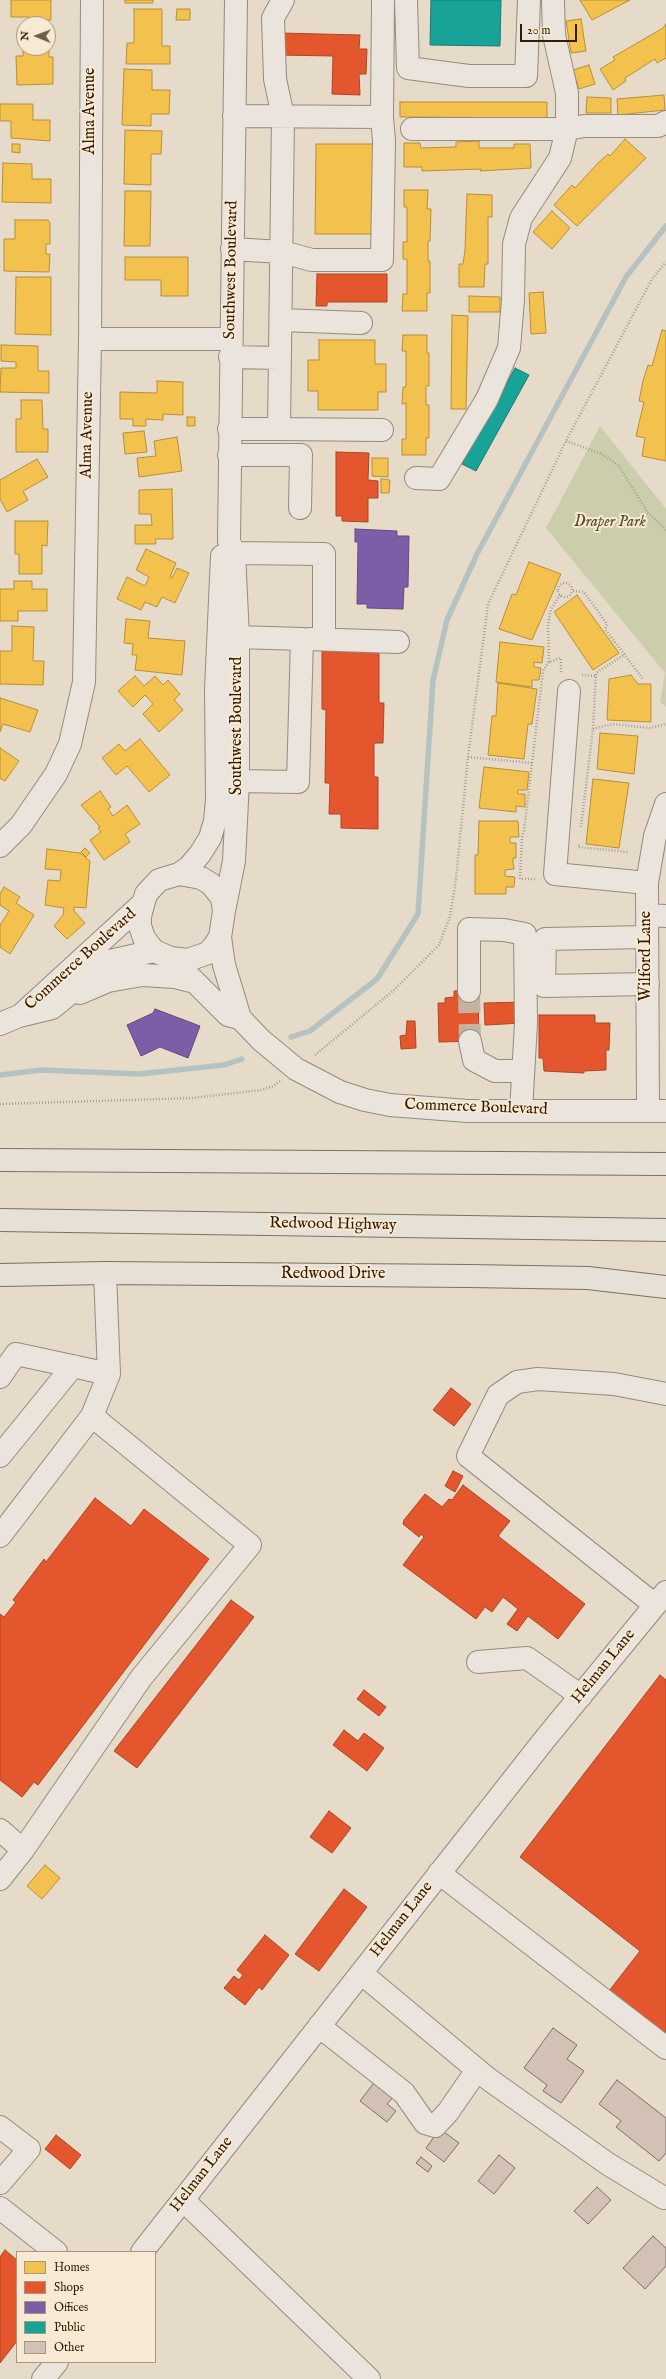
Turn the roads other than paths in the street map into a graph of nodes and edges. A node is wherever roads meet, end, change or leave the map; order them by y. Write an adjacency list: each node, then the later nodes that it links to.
1 (92, 0): 18 (street, Alma Avenue)
2 (236, 0): 8 (street, Southwest Boulevard)
3 (283, 0): 9 (street)
4 (383, 0): 10 (street)
5 (406, 0): 6 (street)
6 (529, 0)
7 (553, 0): 13 (street)
8 (234, 116): 9 (street); 14 (street, Southwest Boulevard)
9 (284, 116): 10 (street); 15 (street)
10 (382, 117): 15 (street)
11 (666, 122): 13 (street)
12 (412, 129): 13 (street)
13 (567, 129): 25 (street)
14 (232, 249): 15 (street); 19 (street, Southwest Boulevard)
15 (282, 252): 16 (street)
16 (281, 320): 17 (street); 20 (street)
17 (361, 323)
18 (90, 339): 19 (street); 36 (street, Alma Avenue)
19 (230, 348): 20 (street); 21 (street, Southwest Boulevard)
20 (280, 358): 22 (street)
21 (229, 429): 22 (street); 24 (street, Southwest Boulevard)
22 (279, 429): 23 (street)
23 (382, 430)
24 (229, 455): 26 (street); 27 (street, Southwest Boulevard)
25 (416, 478)
26 (300, 508)
27 (232, 547): 28 (street, Southwest Boulevard); 30 (street); 37 (street, Southwest Boulevard)
28 (238, 637): 29 (street); 33 (street, Southwest Boulevard)
29 (302, 639): 30 (street); 33 (street)
30 (324, 639): 31 (street)
31 (398, 642)
32 (570, 680): 38 (street)
33 (238, 781): 40 (street, Southwest Boulevard)
34 (666, 804): 35 (street, Wilford Lane)
35 (661, 838): 38 (street, Wilford Lane)
36 (0, 846)
37 (178, 874): 39 (street, Commerce Boulevard); 40 (street, Commerce Boulevard)
38 (647, 883): 41 (street, Wilford Lane)
39 (142, 904): 44 (street, Commerce Boulevard); 50 (street, Commerce Boulevard)
40 (224, 911): 42 (street, Commerce Boulevard)
41 (657, 916): 43 (street, Wilford Lane)
42 (220, 937): 44 (street, Commerce Boulevard); 49 (street, Commerce Boulevard)
43 (647, 937): 46 (street, Wilford Lane); 46 (street)
44 (163, 955): 45 (street, Commerce Boulevard); 48 (street, Commerce Boulevard)
45 (195, 982): 48 (street); 49 (street, Commerce Boulevard)
46 (648, 984): 54 (street, Wilford Lane)
47 (469, 991): 52 (street)
48 (68, 995): 50 (street, Commerce Boulevard)
49 (240, 1018): 53 (street, Commerce Boulevard)
50 (10, 1020)
51 (470, 1041): 52 (street)
52 (523, 1071): 53 (street)
53 (521, 1111): 54 (street, Commerce Boulevard)
54 (657, 1111)
55 (0, 1160): 56 (main road)
56 (666, 1164)
57 (0, 1220): 58 (main road, Redwood Highway)
58 (663, 1231)
59 (105, 1273): 60 (main road, Redwood Drive); 61 (main road, Redwood Drive); 63 (street)
60 (0, 1275)
61 (666, 1287)
62 (73, 1366): 63 (street); 64 (street); 67 (street)
63 (109, 1374): 66 (street)
64 (0, 1377)
65 (666, 1394): 69 (street)
66 (92, 1416): 68 (street); 73 (street)
67 (0, 1456)
68 (0, 1536)
69 (662, 1599): 71 (street, Helman Lane)
70 (478, 1662): 71 (street)
71 (581, 1696): 74 (street, Helman Lane)
72 (0, 1830): 73 (street)
73 (23, 1850): 75 (street)
74 (439, 1873): 76 (street, Helman Lane); 78 (street)
75 (0, 1879)
76 (361, 1972): 77 (street, Helman Lane); 79 (street)
77 (319, 2026): 79 (street); 83 (street, Helman Lane)
78 (666, 2048)
79 (477, 2070): 82 (street)
80 (0, 2127): 81 (street)
81 (0, 2183)
82 (664, 2198)
83 (183, 2200): 86 (street, Helman Lane); 89 (street)
84 (0, 2208): 85 (street)
85 (55, 2251)
86 (143, 2251)
87 (55, 2363): 88 (street)
88 (43, 2379)
89 (369, 2379)

